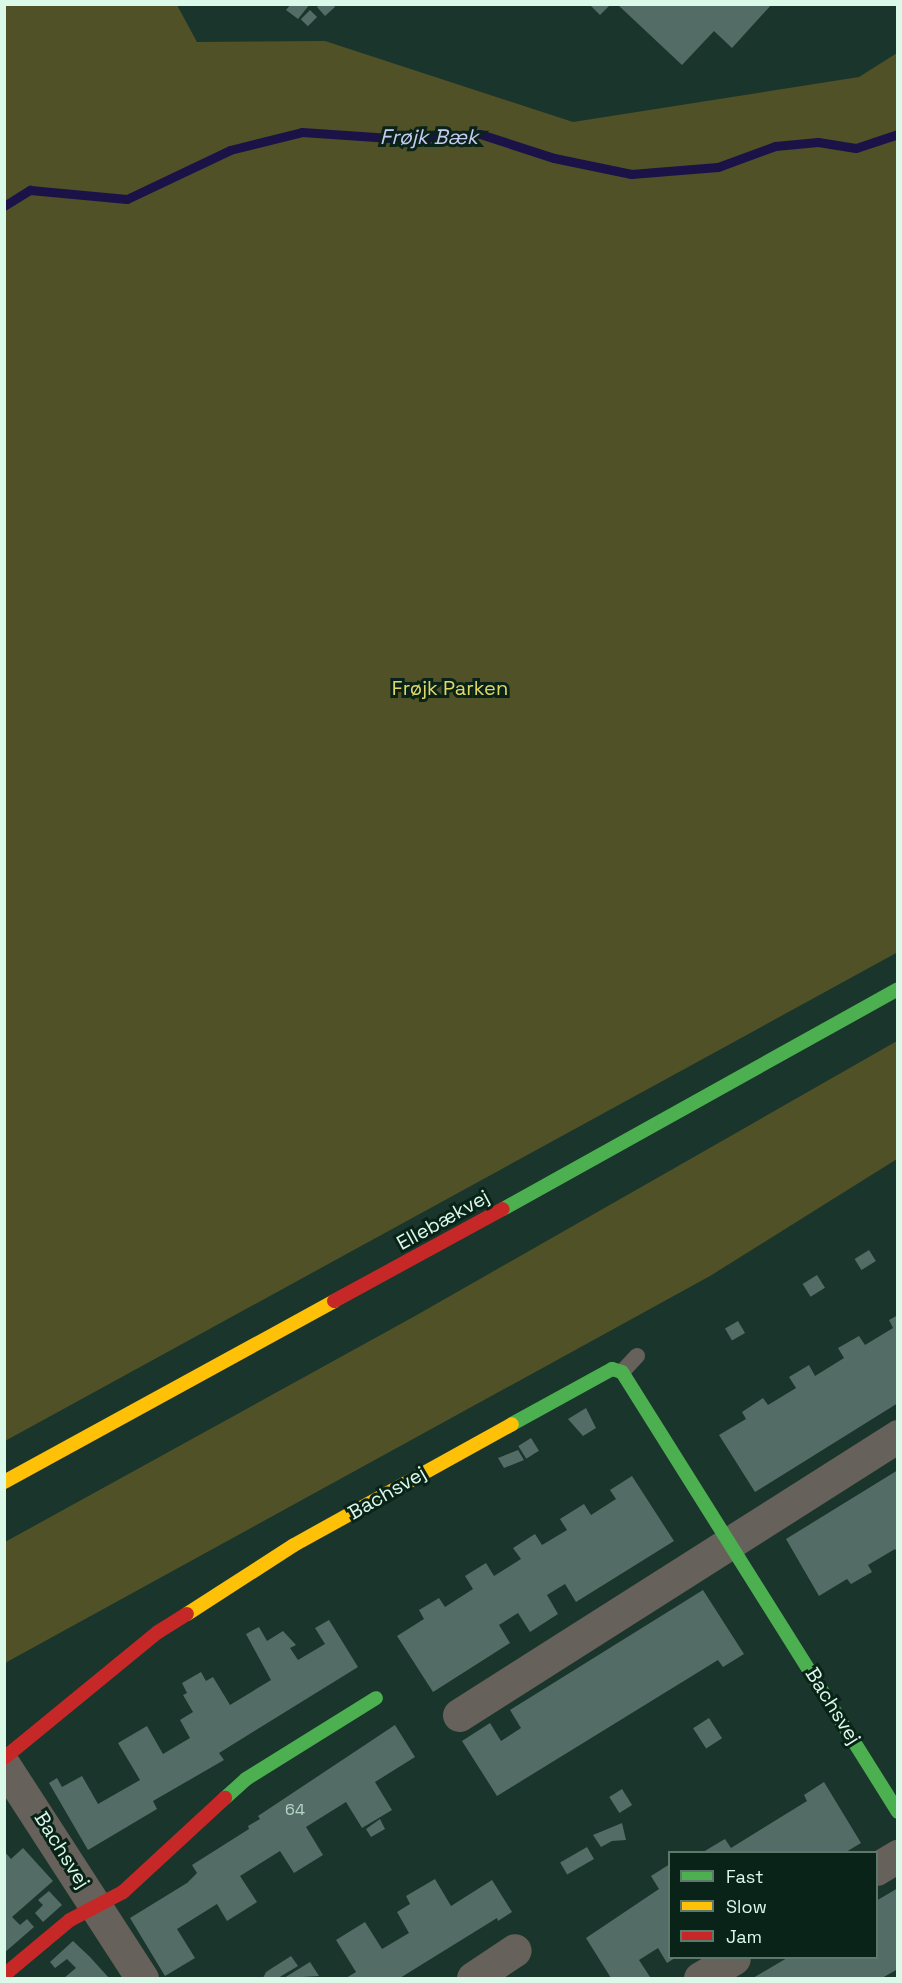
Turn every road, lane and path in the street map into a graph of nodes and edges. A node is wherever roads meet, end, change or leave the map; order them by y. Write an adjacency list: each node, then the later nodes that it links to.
1 (897, 989): 5 (street, Ellebækvej)
2 (637, 1356): 3 (lane)
3 (622, 1372): 6 (street, Bachsvej); 9 (street, Bachsvej)
4 (897, 1436): 6 (street)
5 (4, 1482)
6 (730, 1539): 8 (street); 11 (street, Bachsvej)
7 (376, 1698): 14 (street, Bachsvej)
8 (459, 1715)
9 (4, 1758)
10 (4, 1765): 14 (street, Bachsvej)
11 (897, 1812)
12 (897, 1856): 13 (street)
13 (878, 1868)
14 (98, 1907): 17 (street, Bachsvej); 18 (street, Bachsvej)
15 (515, 1950): 19 (street)
16 (732, 1959): 20 (street)
17 (4, 1975)
18 (142, 1978)
19 (473, 1978)
20 (700, 1978)

